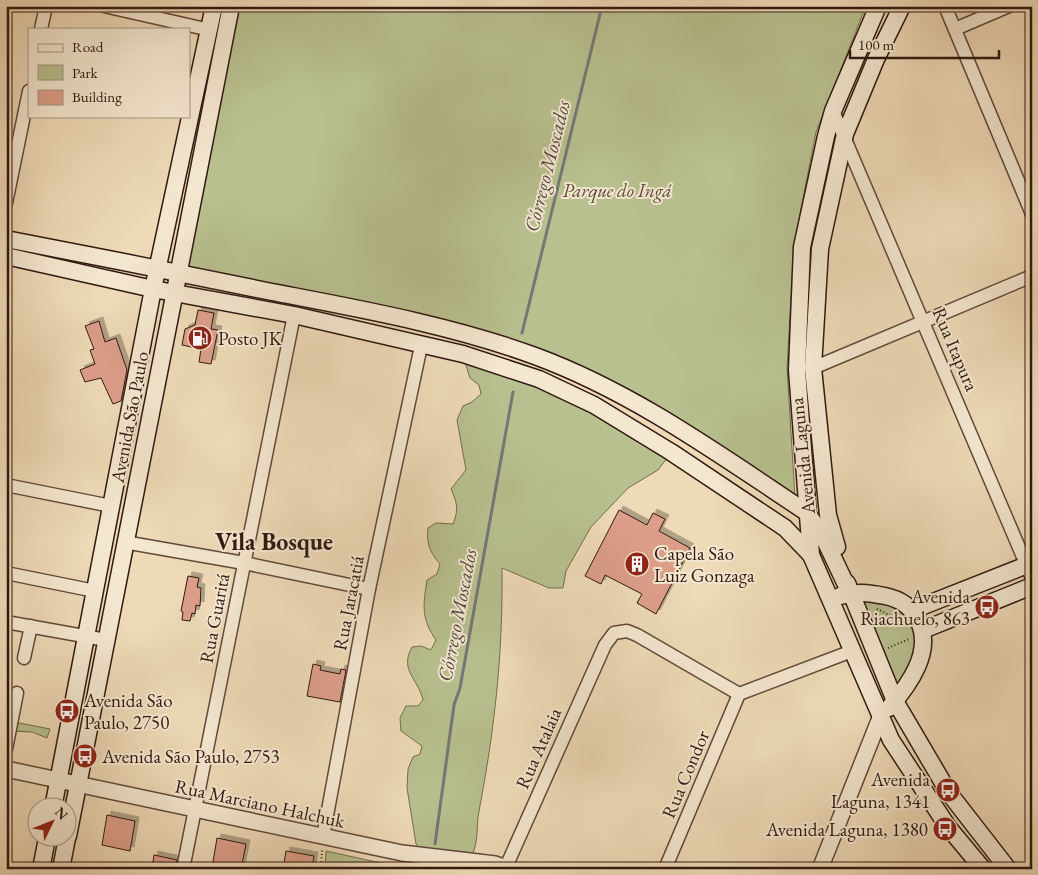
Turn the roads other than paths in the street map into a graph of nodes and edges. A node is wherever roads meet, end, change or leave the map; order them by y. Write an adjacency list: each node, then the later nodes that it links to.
1 (46, 6): 9 (street)
2 (104, 6): 10 (street)
3 (214, 6): 10 (main road, Avenida São Paulo)
4 (231, 6): 20 (main road, Avenida São Paulo)
5 (878, 6): 13 (main road, Avenida Laguna)
6 (902, 6): 14 (main road, Avenida Laguna)
7 (945, 6): 11 (street)
8 (1009, 6): 11 (street)
9 (41, 28)
10 (210, 30): 19 (main road, Avenida São Paulo)
11 (955, 30): 16 (street)
12 (28, 96): 15 (street)
13 (833, 111): 14 (street, Rua Itapura); 30 (main road, Avenida Laguna)
14 (845, 134): 25 (street, Rua Itapura); 27 (main road, Avenida Laguna)
15 (6, 203)
16 (1032, 214)
17 (6, 239): 19 (main road)
18 (6, 256): 22 (main road)
19 (157, 269): 20 (main road); 22 (main road, Avenida São Paulo)
20 (177, 273): 23 (main road, Avenida São Paulo); 30 (main road)
21 (1032, 276): 25 (street)
22 (152, 290): 23 (main road); 29 (main road, Avenida São Paulo)
23 (173, 294): 24 (main road); 31 (main road, Avenida São Paulo)
24 (294, 315): 26 (main road); 33 (street, Rua Guaritá)
25 (924, 321): 27 (street); 34 (street, Rua Itapura)
26 (421, 346): 32 (main road); 37 (street, Rua Jaracatiá)
27 (813, 368): 39 (main road, Avenida Laguna)
28 (6, 485): 29 (street)
29 (111, 506): 38 (main road, Avenida São Paulo)
30 (806, 512): 32 (main road, Avenida Laguna); 39 (main road)
31 (124, 542): 33 (street); 46 (main road, Avenida São Paulo)
32 (811, 554): 40 (main road, Avenida Laguna)
33 (244, 562): 37 (street); 60 (street, Rua Guaritá)
34 (1030, 569): 41 (main road)
35 (6, 573): 38 (street)
36 (1032, 586): 44 (main road)
37 (368, 589): 61 (street, Rua Jaracatiá)
38 (95, 591): 45 (main road, Avenida São Paulo)
39 (850, 593): 40 (main road); 41 (main road); 51 (main road, Avenida Laguna)
40 (831, 600): 47 (main road, Avenida Laguna)
41 (913, 610): 44 (main road)
42 (7, 626): 43 (street)
43 (31, 626): 45 (street); 48 (street)
44 (923, 630): 51 (main road)
45 (87, 636): 46 (street); 56 (main road, Avenida São Paulo)
46 (106, 640): 57 (main road, Avenida São Paulo)
47 (852, 651): 50 (street); 52 (main road, Avenida Laguna)
48 (24, 658)
49 (17, 693): 53 (street)
50 (739, 694): 64 (street, Rua Atalaia); 68 (street, Rua Condor)
51 (895, 701): 52 (main road); 71 (main road, Avenida Laguna)
52 (880, 718): 69 (street); 70 (main road, Avenida Laguna)
53 (8, 726): 54 (street)
54 (6, 749)
55 (6, 769): 56 (street, Rua Marciano Halchuk)
56 (58, 780): 57 (street, Rua Marciano Halchuk); 58 (main road, Avenida São Paulo)
57 (78, 784): 59 (main road, Avenida São Paulo); 60 (street, Rua Marciano Halchuk)
58 (55, 798)
59 (75, 798)
60 (195, 809): 61 (street, Rua Marciano Halchuk); 67 (street, Rua Guaritá)
61 (323, 837): 64 (street, Rua Marciano Halchuk)
62 (45, 848): 65 (main road)
63 (65, 848): 66 (main road, Avenida São Paulo)
64 (508, 868)
65 (41, 869)
66 (61, 869)
67 (183, 869)
68 (666, 869)
69 (820, 869)
70 (983, 869)
71 (1008, 869)

